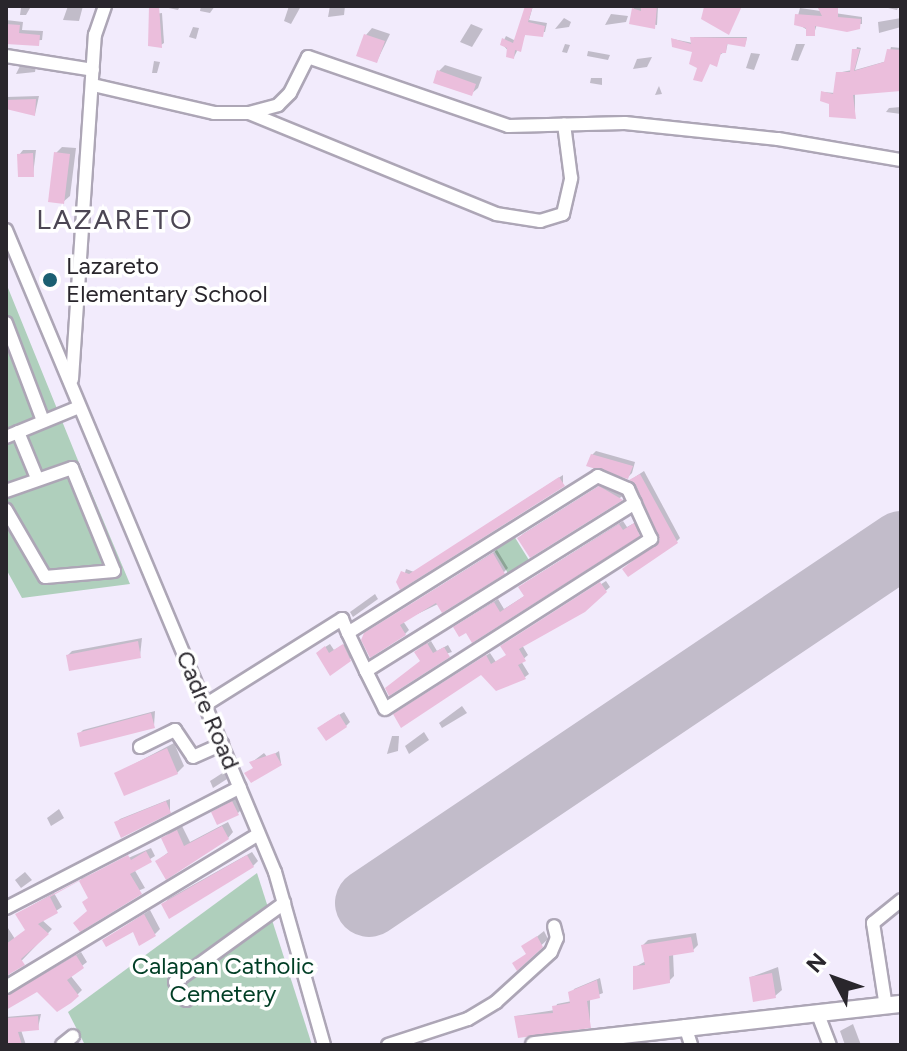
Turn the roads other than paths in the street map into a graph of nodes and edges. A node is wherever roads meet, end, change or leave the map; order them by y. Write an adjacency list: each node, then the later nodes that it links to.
1 (105, 6): 5 (street)
2 (313, 44): 4 (street)
3 (6, 56): 5 (street)
4 (308, 57): 7 (street); 8 (street)
5 (93, 70): 6 (street)
6 (93, 85): 7 (street); 12 (street)
7 (249, 113): 8 (street)
8 (564, 124): 9 (street)
9 (901, 160)
10 (6, 230): 12 (street, Cadre Road)
11 (6, 323): 14 (street)
12 (71, 383): 13 (street, Cadre Road)
13 (79, 407): 14 (street); 22 (street, Cadre Road)
14 (43, 421): 15 (street)
15 (12, 434): 16 (street)
16 (37, 478): 17 (street); 19 (street)
17 (6, 491)
18 (635, 503): 20 (street); 21 (street); 21 (street)
19 (6, 510)
20 (348, 633): 21 (street); 22 (street)
21 (366, 671)
22 (205, 705): 23 (street, Cadre Road)
23 (222, 744): 24 (street); 25 (street, Cadre Road)
24 (140, 747)
25 (240, 787): 26 (street, Cadre Road); 29 (street)
26 (257, 835): 27 (street, Cadre Road); 31 (street)
27 (284, 903): 32 (street); 39 (street, Cadre Road)
28 (899, 903): 33 (street)
29 (6, 908)
30 (554, 926): 40 (street)
31 (6, 987)
32 (186, 1000)
33 (894, 1006): 34 (main road)
34 (819, 1017): 35 (main road); 43 (street)
35 (685, 1026): 37 (main road); 42 (street)
36 (73, 1036): 38 (street)
37 (634, 1039): 41 (main road)
38 (62, 1045)
39 (324, 1045)
40 (388, 1045)
41 (534, 1045)
42 (691, 1045)
43 (830, 1045)

